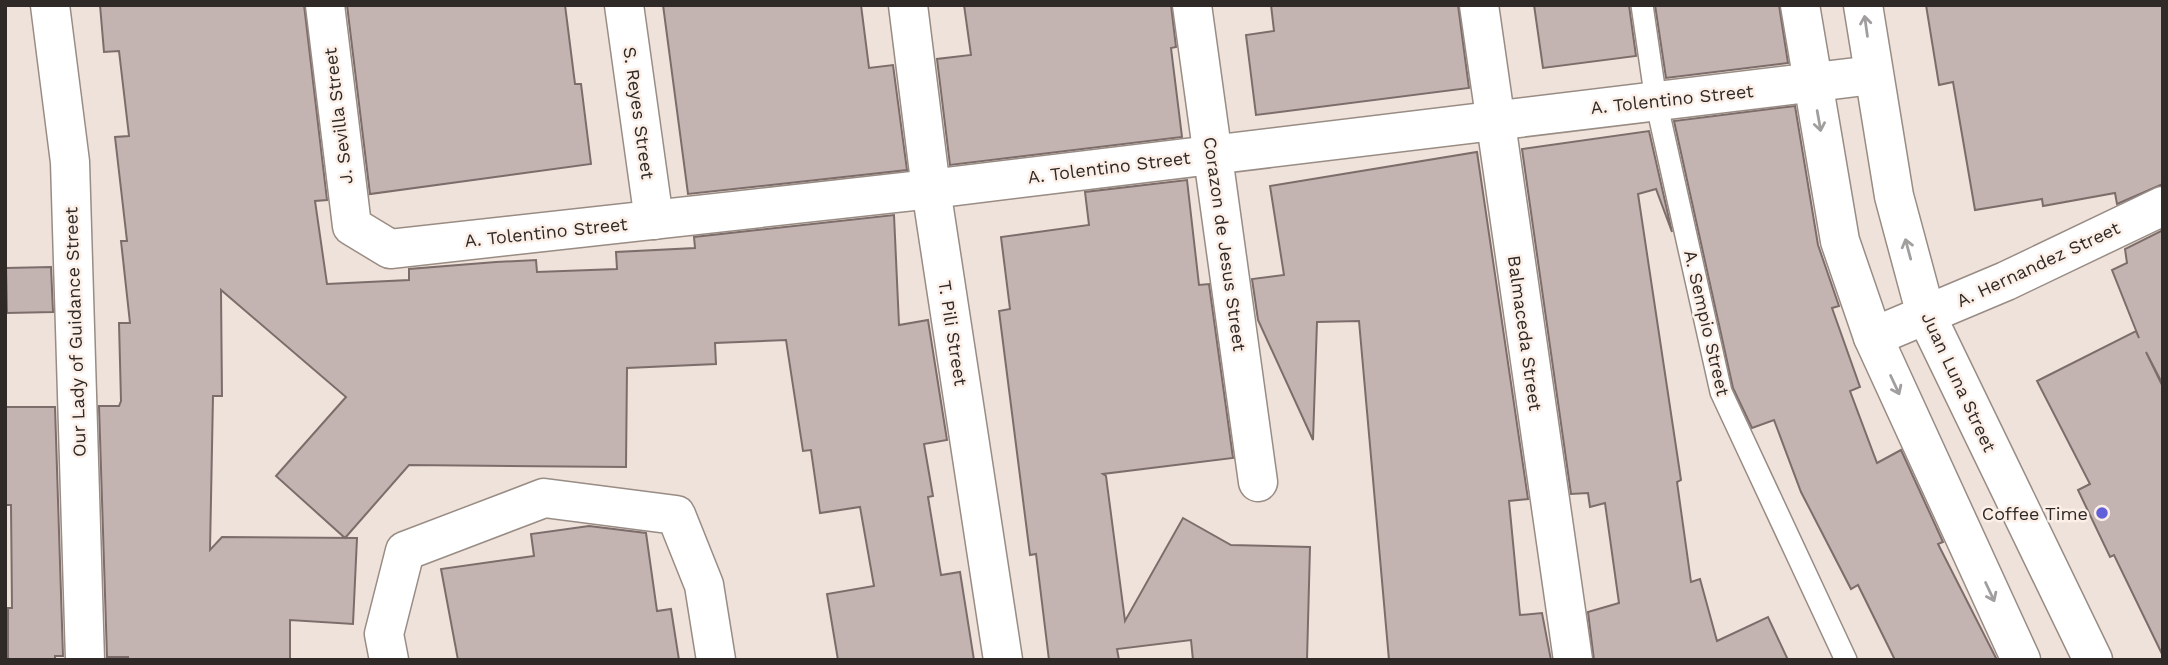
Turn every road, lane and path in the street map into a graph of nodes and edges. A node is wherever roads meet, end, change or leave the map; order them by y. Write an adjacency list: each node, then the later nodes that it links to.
1 (50, 5): 22 (street, Our Lady of Guidance Street)
2 (325, 5): 18 (street, J. Sevilla Street)
3 (624, 5): 17 (street, S. Reyes Street)
4 (908, 5): 15 (street, T. Pili Street)
5 (1192, 5): 14 (street, Corazon de Jesus Street)
6 (1479, 5): 13 (street, Balmaceda Street)
7 (1642, 5): 12 (lane, A. Sempio Street)
8 (1800, 5): 11 (street)
9 (1863, 5): 10 (street, Juan Luna Street, one-way to 9)
10 (1873, 75): 11 (street, A. Tolentino Street); 19 (street, Juan Luna Street, one-way to 10)
11 (1812, 83): 12 (street, A. Tolentino Street); 20 (street, one-way to 20)
12 (1656, 101): 13 (street, A. Tolentino Street); 27 (lane, A. Sempio Street)
13 (1494, 119): 14 (street, A. Tolentino Street); 26 (street, Balmaceda Street)
14 (1212, 155): 15 (street, A. Tolentino Street); 21 (street, Corazon de Jesus Street)
15 (931, 189): 17 (street, A. Tolentino Street); 25 (street, T. Pili Street)
16 (2163, 206): 19 (street, A. Hernandez Street)
17 (654, 220): 18 (street, A. Tolentino Street)
18 (352, 226)
19 (1926, 315): 20 (street, A. Hernandez Street); 29 (street, Juan Luna Street)
20 (1873, 337): 28 (street, one-way to 28)
21 (1258, 482)
22 (85, 660)
23 (389, 660): 24 (street)
24 (716, 660)
25 (1003, 660)
26 (1573, 660)
27 (1846, 660)
28 (2021, 660)
29 (2093, 660)

